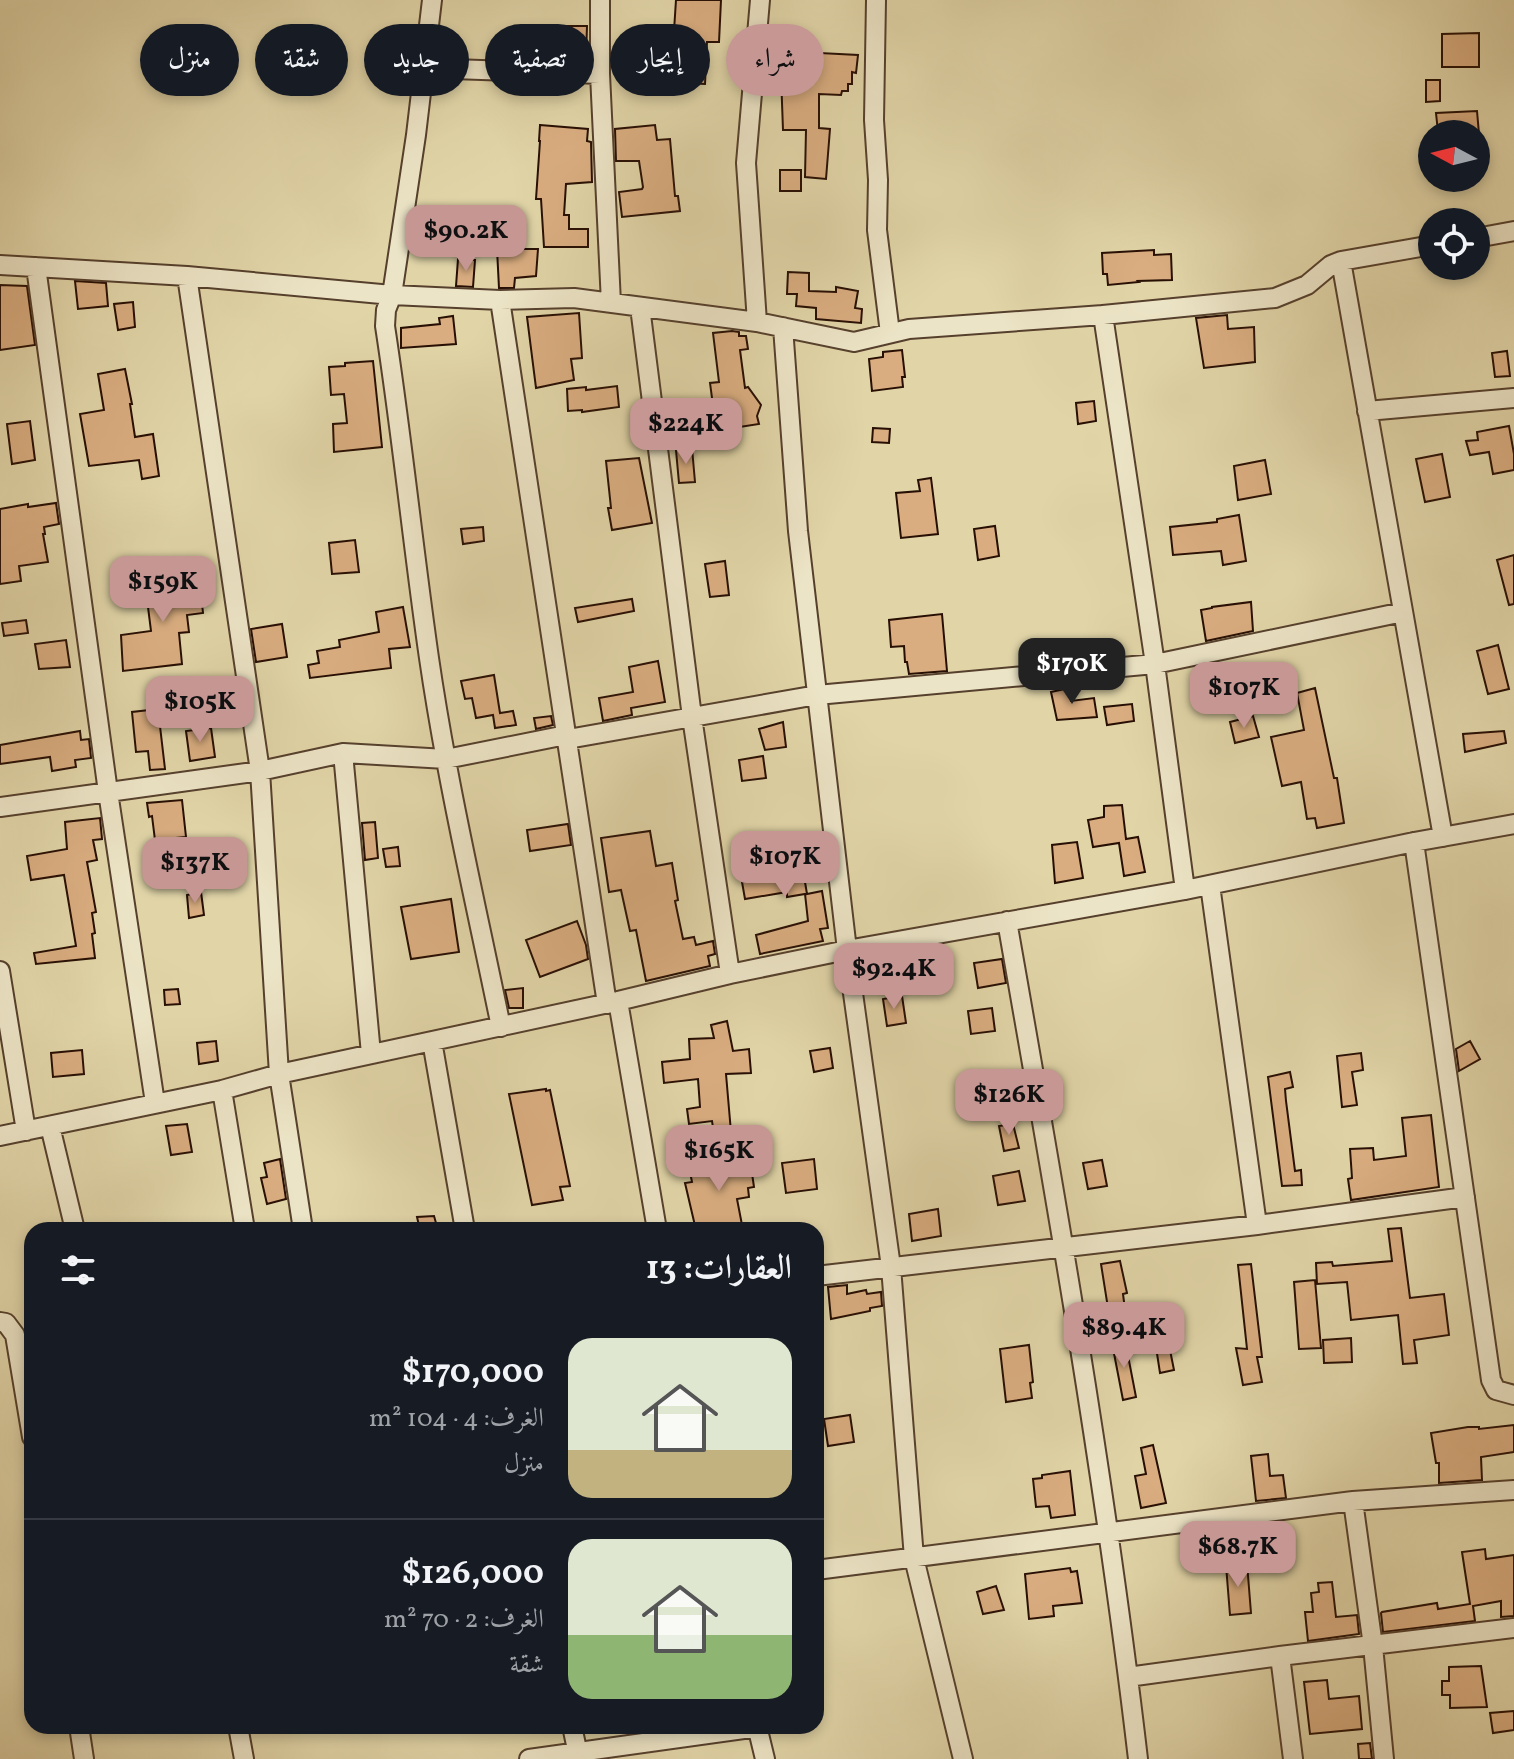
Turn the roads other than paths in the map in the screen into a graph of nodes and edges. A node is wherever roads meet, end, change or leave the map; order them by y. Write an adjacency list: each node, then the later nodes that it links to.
1 (432, 0): 5 (street)
2 (600, 0): 7 (street)
3 (760, 0): 21 (street)
4 (876, 0): 23 (street)
5 (429, 24)
6 (469, 70): 7 (street)
7 (600, 74): 18 (street)
8 (421, 96): 16 (street)
9 (1514, 231): 10 (street)
10 (1490, 235)
11 (1418, 247): 12 (street)
12 (1341, 261): 20 (street); 25 (street)
13 (0, 265): 14 (street)
14 (36, 267): 15 (street); 34 (street)
15 (187, 276): 16 (street); 33 (street)
16 (392, 295): 17 (street); 32 (street)
17 (500, 300): 18 (street); 30 (street)
18 (611, 303): 19 (street)
19 (640, 307): 21 (street); 29 (street)
20 (1103, 315): 23 (street); 27 (street)
21 (757, 322): 22 (street)
22 (783, 327): 23 (street); 28 (street)
23 (890, 333)
24 (1514, 398): 25 (street)
25 (1367, 411): 26 (street)
26 (1403, 612): 27 (street); 37 (street)
27 (1155, 664): 28 (street); 40 (street)
28 (817, 695): 29 (street); 42 (street)
29 (692, 717): 30 (street); 44 (street)
30 (567, 737): 32 (street); 45 (street)
31 (343, 753): 32 (street); 33 (street); 48 (street)
32 (446, 759): 46 (street)
33 (260, 771): 34 (street); 49 (street)
34 (108, 792): 35 (street); 51 (street)
35 (0, 807)
36 (1514, 824): 37 (street)
37 (1443, 837): 38 (street)
38 (1414, 842): 39 (street); 55 (street)
39 (1210, 885): 40 (street); 61 (street)
40 (1185, 890): 41 (street)
41 (1007, 921): 42 (street); 62 (street)
42 (847, 950): 44 (street); 63 (street)
43 (0, 971): 53 (street)
44 (730, 974): 45 (street)
45 (613, 1002): 46 (street); 60 (street)
46 (501, 1027): 47 (street)
47 (432, 1041): 48 (street); 59 (street)
48 (371, 1054): 49 (street)
49 (279, 1074): 50 (street); 58 (street)
50 (222, 1090): 51 (street); 57 (street)
51 (155, 1103): 52 (street)
52 (50, 1126): 53 (street); 56 (street)
53 (26, 1131): 54 (street)
54 (0, 1136)
55 (1465, 1197): 61 (street); 68 (street)
56 (73, 1222)
57 (244, 1222)
58 (302, 1222)
59 (464, 1222)
60 (655, 1222)
61 (1257, 1225): 62 (street)
62 (1065, 1247): 63 (street); 71 (street)
63 (891, 1267): 64 (street); 72 (street)
64 (824, 1275)
65 (0, 1322): 66 (street)
66 (24, 1372)
67 (1514, 1381): 68 (street)
68 (1505, 1392)
69 (1514, 1490): 70 (street)
70 (1353, 1501): 71 (street); 75 (street)
71 (1107, 1532): 72 (street); 77 (street)
72 (914, 1558): 73 (street); 88 (street)
73 (824, 1569)
74 (1514, 1628): 75 (street)
75 (1373, 1646): 76 (street); 91 (street)
76 (1280, 1656): 77 (street); 90 (street)
77 (1128, 1677): 89 (street)
78 (80, 1734): 84 (street)
79 (239, 1734): 85 (street)
80 (574, 1734): 83 (street)
81 (708, 1734): 83 (street)
82 (760, 1734): 87 (street)
83 (578, 1755): 86 (street)
84 (84, 1759)
85 (244, 1759)
86 (529, 1759)
87 (765, 1759)
88 (963, 1759)
89 (1138, 1759)
90 (1293, 1759)
91 (1384, 1759)

